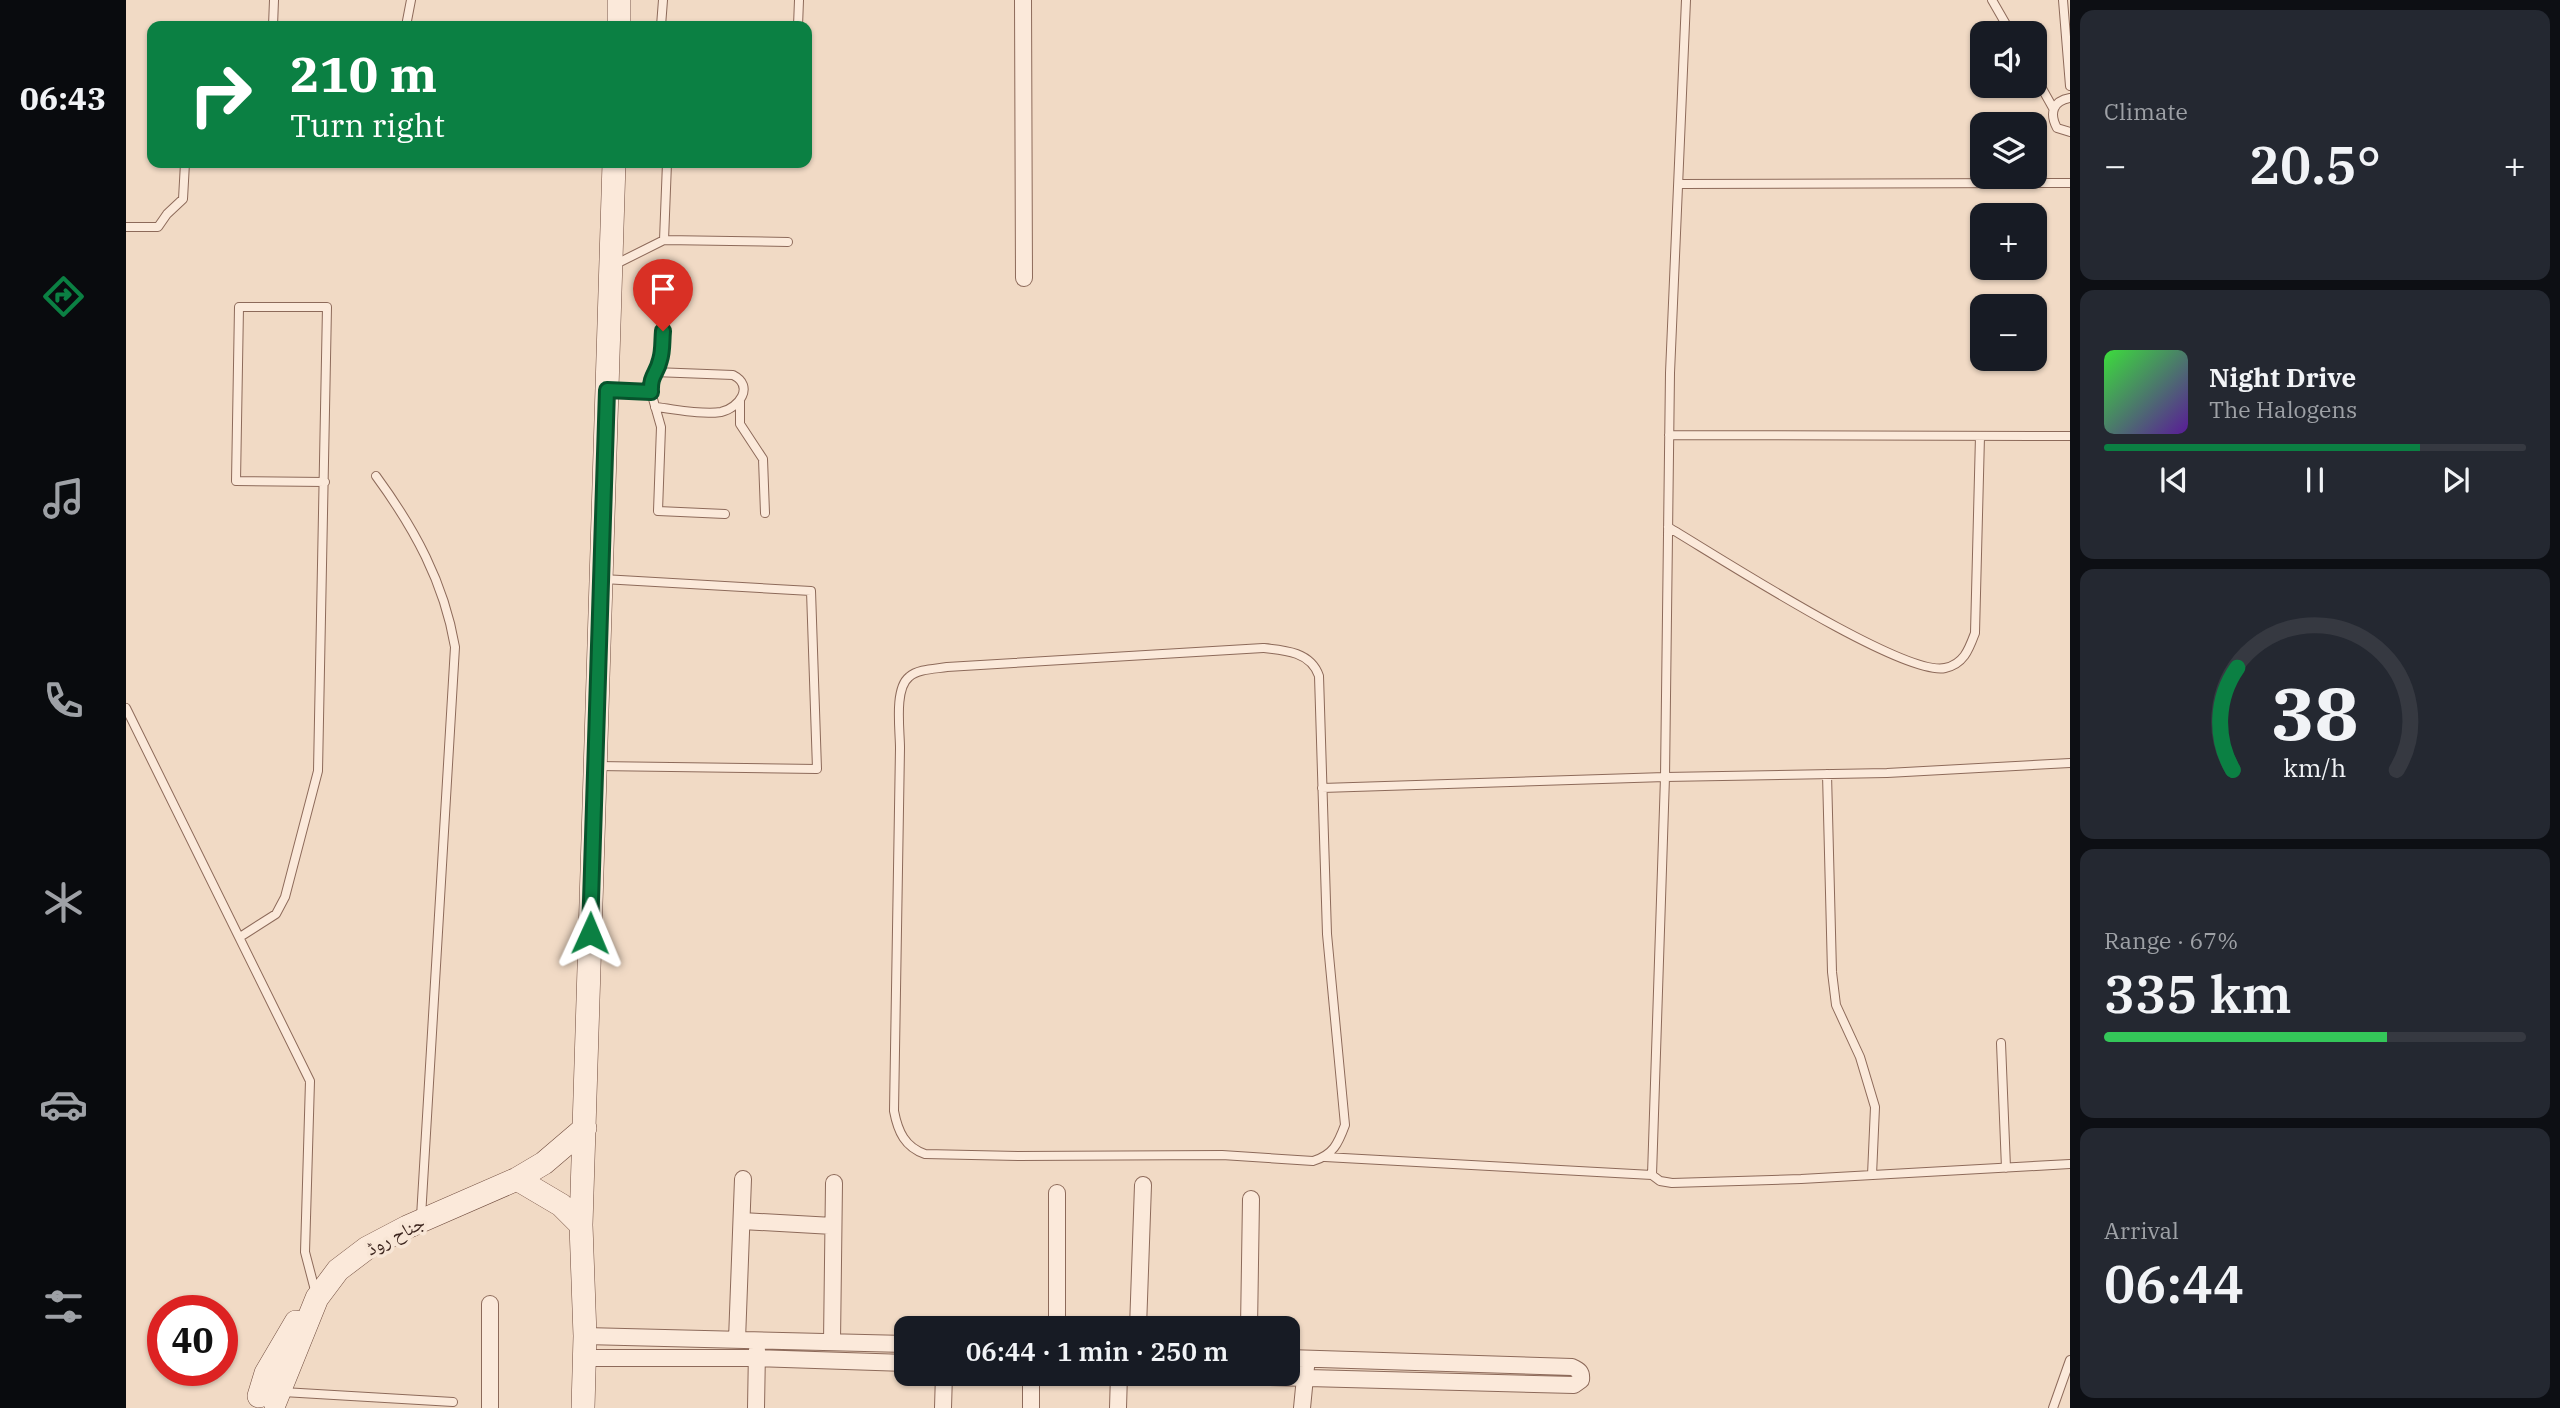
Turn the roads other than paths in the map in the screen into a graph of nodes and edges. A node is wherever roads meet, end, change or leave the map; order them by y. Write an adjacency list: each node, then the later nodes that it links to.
1 (274, 0): 10 (lane)
2 (411, 0): 11 (lane)
3 (619, 0): 12 (street)
4 (663, 0): 13 (lane)
5 (799, 0): 14 (lane)
6 (1023, 0): 30 (street)
7 (1686, 0): 25 (lane)
8 (1993, 0): 15 (lane)
9 (2063, 0): 16 (lane)
10 (273, 21)
11 (407, 21)
12 (619, 21)
13 (661, 21)
14 (798, 21)
15 (2004, 21)
16 (2070, 86)
17 (2047, 97): 19 (lane)
18 (2070, 99): 19 (lane)
19 (2053, 108): 20 (lane)
20 (2070, 132)
21 (185, 168): 26 (lane)
22 (614, 168): 29 (street)
23 (667, 168): 27 (lane)
24 (2070, 183): 25 (lane)
25 (1679, 184): 37 (lane)
26 (126, 227)
27 (664, 240): 28 (lane); 29 (lane)
28 (788, 242)
29 (611, 267): 33 (street)
30 (1024, 278)
31 (665, 283): 32 (lane)
32 (654, 372): 34 (lane); 35 (lane)
33 (607, 390): 34 (lane); 45 (street)
34 (651, 392): 36 (lane)
35 (740, 401): 36 (lane); 42 (lane)
36 (654, 407): 43 (lane)
37 (1669, 435): 38 (lane); 44 (lane)
38 (1980, 436): 39 (lane); 44 (lane)
39 (2070, 436)
40 (376, 475): 66 (lane)
41 (326, 482): 41 (lane); 52 (lane)
42 (765, 513)
43 (725, 514)
44 (1668, 527): 50 (lane)
45 (600, 578): 48 (street); 48 (lane)
46 (126, 708): 52 (lane)
47 (2070, 763): 49 (lane)
48 (594, 766): 54 (street)
49 (1827, 774): 50 (lane); 59 (lane)
50 (1665, 777): 51 (lane); 58 (lane)
51 (1322, 788): 55 (lane); 55 (lane)
52 (240, 937): 70 (lane)
53 (2001, 1043): 57 (lane)
54 (585, 1128): 61 (street, جناح روڈ); 68 (street)
55 (1325, 1157): 58 (lane)
56 (2070, 1164): 57 (lane)
57 (2006, 1168): 59 (lane)
58 (1653, 1175): 59 (lane)
59 (1872, 1175)
60 (743, 1178): 67 (street)
61 (517, 1179): 66 (street, جناح روڈ); 68 (street)
62 (834, 1183): 69 (street)
63 (1143, 1185): 73 (street)
64 (1057, 1193): 72 (street)
65 (1251, 1199): 74 (street)
66 (421, 1220): 70 (street, جناح روڈ)
67 (742, 1221): 69 (street); 75 (street)
68 (581, 1225): 79 (street)
69 (833, 1226): 77 (street)
70 (317, 1298): 91 (street, جناح روڈ)
71 (491, 1304): 92 (street)
72 (1057, 1316)
73 (1138, 1316)
74 (1249, 1316)
75 (737, 1340): 76 (street); 79 (street)
76 (757, 1340): 77 (street); 80 (street)
77 (832, 1342): 78 (street)
78 (894, 1344)
79 (584, 1347): 80 (street); 93 (street)
80 (757, 1358): 84 (street); 94 (street)
81 (1300, 1358): 82 (street)
82 (1308, 1358): 86 (street); 86 (street)
83 (2070, 1360): 99 (lane)
84 (894, 1363)
85 (1300, 1377): 86 (street)
86 (1303, 1377): 98 (street)
87 (944, 1386): 95 (street)
88 (1031, 1386): 96 (street)
89 (1119, 1386): 97 (street)
90 (453, 1402): 91 (lane)
91 (262, 1403)
92 (490, 1408)
93 (583, 1408)
94 (756, 1408)
95 (943, 1408)
96 (1031, 1408)
97 (1118, 1408)
98 (1302, 1408)
99 (2053, 1408)

